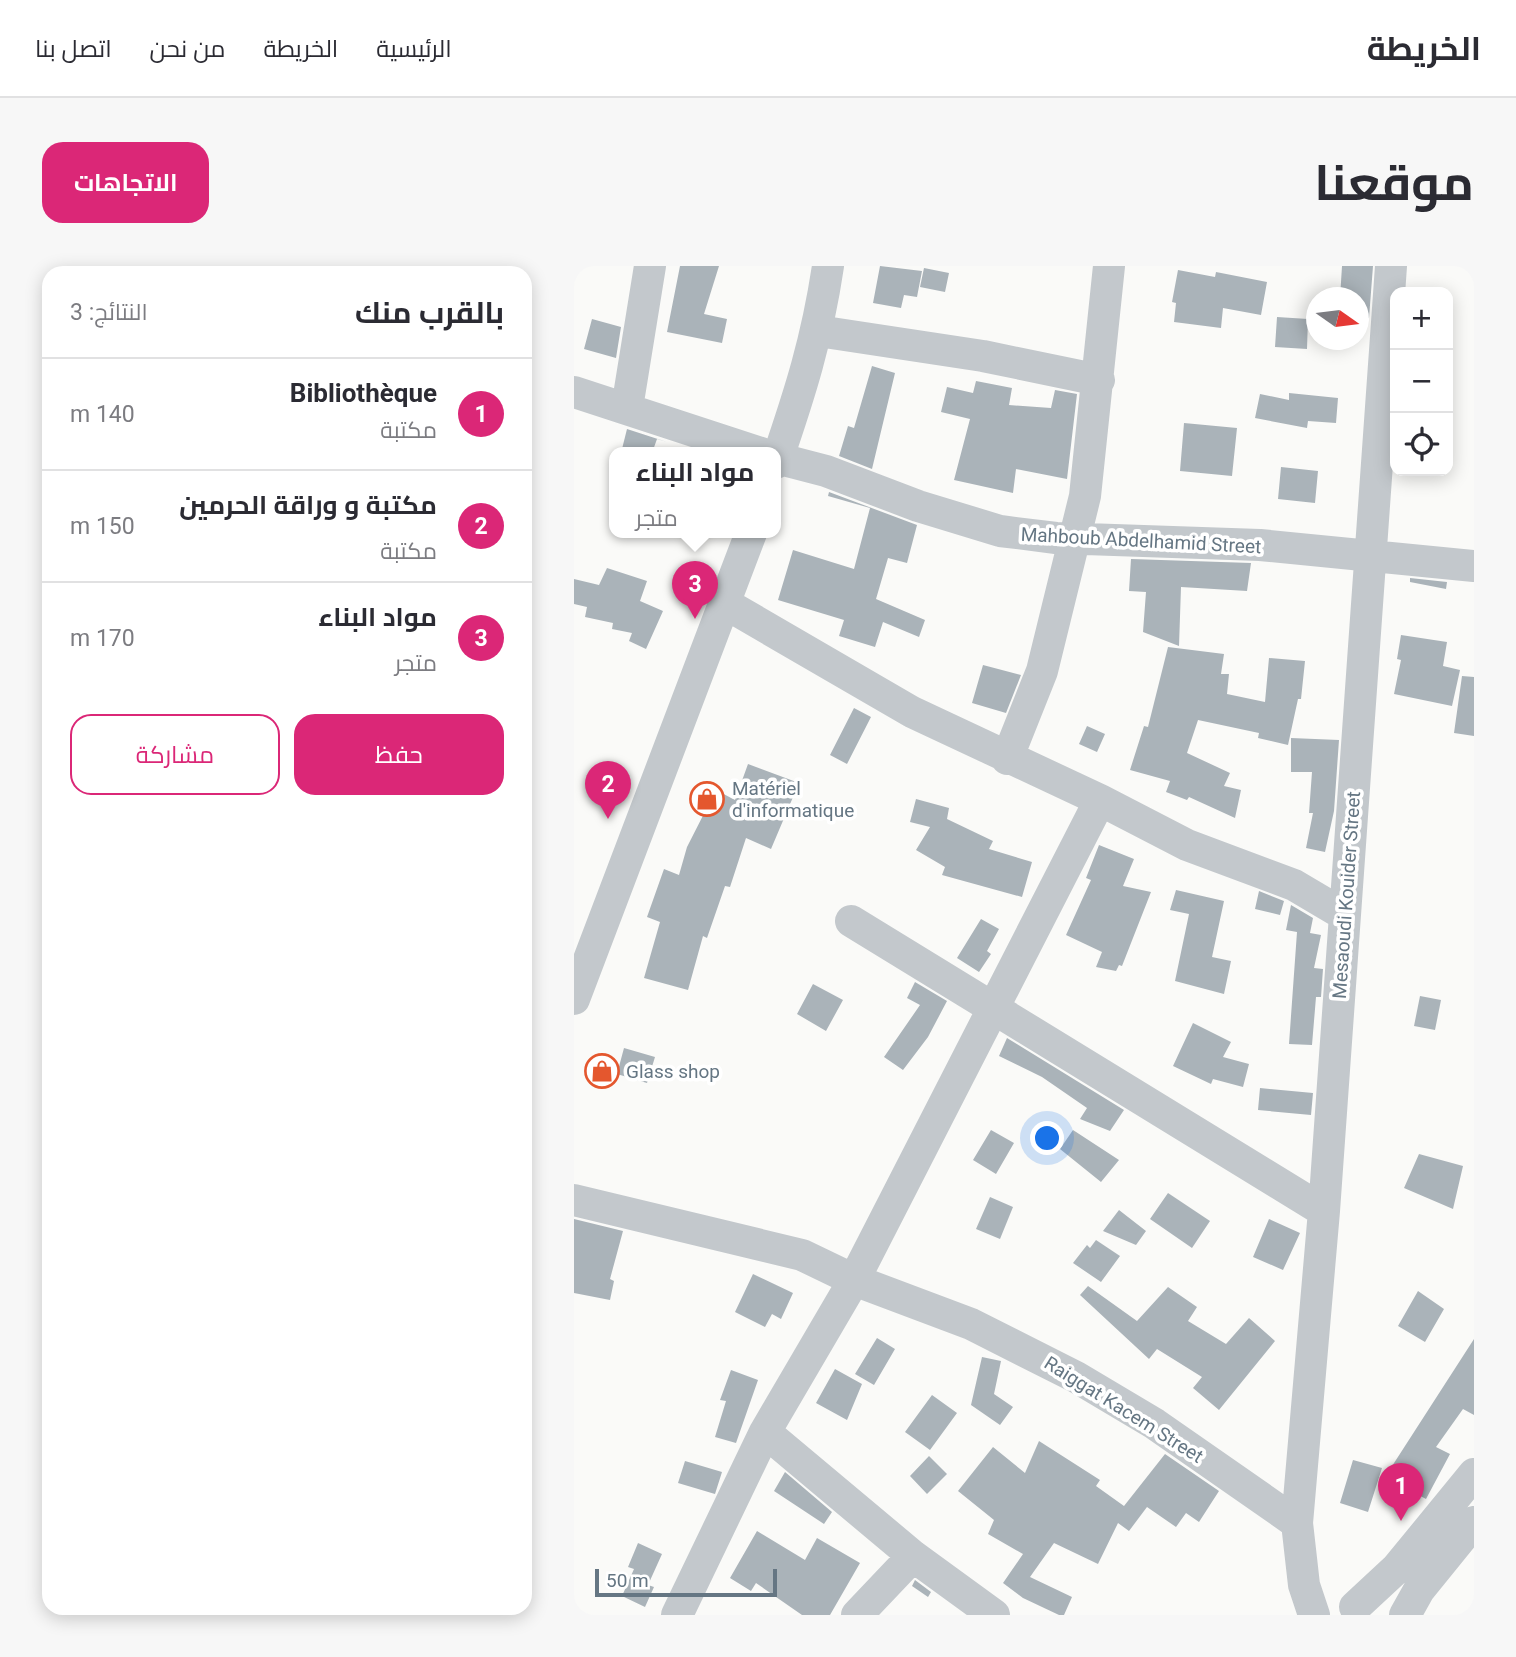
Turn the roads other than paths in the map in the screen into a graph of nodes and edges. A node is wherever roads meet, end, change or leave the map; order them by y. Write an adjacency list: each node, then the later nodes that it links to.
1 (650, 266): 8 (street)
2 (828, 266): 5 (street)
3 (1109, 266): 6 (street)
4 (1391, 266): 14 (street, Mesaoudi Kouider Street)
5 (818, 331): 6 (street); 10 (street)
6 (1099, 380): 12 (street)
7 (574, 392): 8 (street, Mahboub Abdelhamid Street)
8 (627, 408): 9 (street, Mahboub Abdelhamid Street)
9 (740, 447)
10 (777, 447)
11 (781, 460): 12 (street, Mahboub Abdelhamid Street)
12 (1076, 537): 14 (street, Mahboub Abdelhamid Street); 17 (street)
13 (749, 538): 16 (street)
14 (1370, 558): 15 (street, Mahboub Abdelhamid Street); 19 (street, Mesaoudi Kouider Street)
15 (1474, 566)
16 (726, 604): 17 (street); 21 (street)
17 (1007, 759): 18 (street)
18 (1100, 800): 19 (street); 22 (street)
19 (1343, 914): 24 (street, Mesaoudi Kouider Street)
20 (851, 921): 22 (street)
21 (574, 999)
22 (994, 1009): 24 (street); 25 (street)
23 (574, 1200): 25 (street, Raiggat Kacem Street)
24 (1324, 1211): 29 (street, Mesaoudi Kouider Street)
25 (855, 1280): 26 (street); 29 (street, Raiggat Kacem Street)
26 (765, 1432): 30 (street); 31 (street)
27 (1474, 1474): 32 (street)
28 (1474, 1522): 36 (street)
29 (1297, 1523): 35 (street)
30 (913, 1556): 33 (street); 34 (street)
31 (687, 1611)
32 (1363, 1611): 35 (street)
33 (857, 1615)
34 (994, 1615)
35 (1316, 1615)
36 (1405, 1615)

